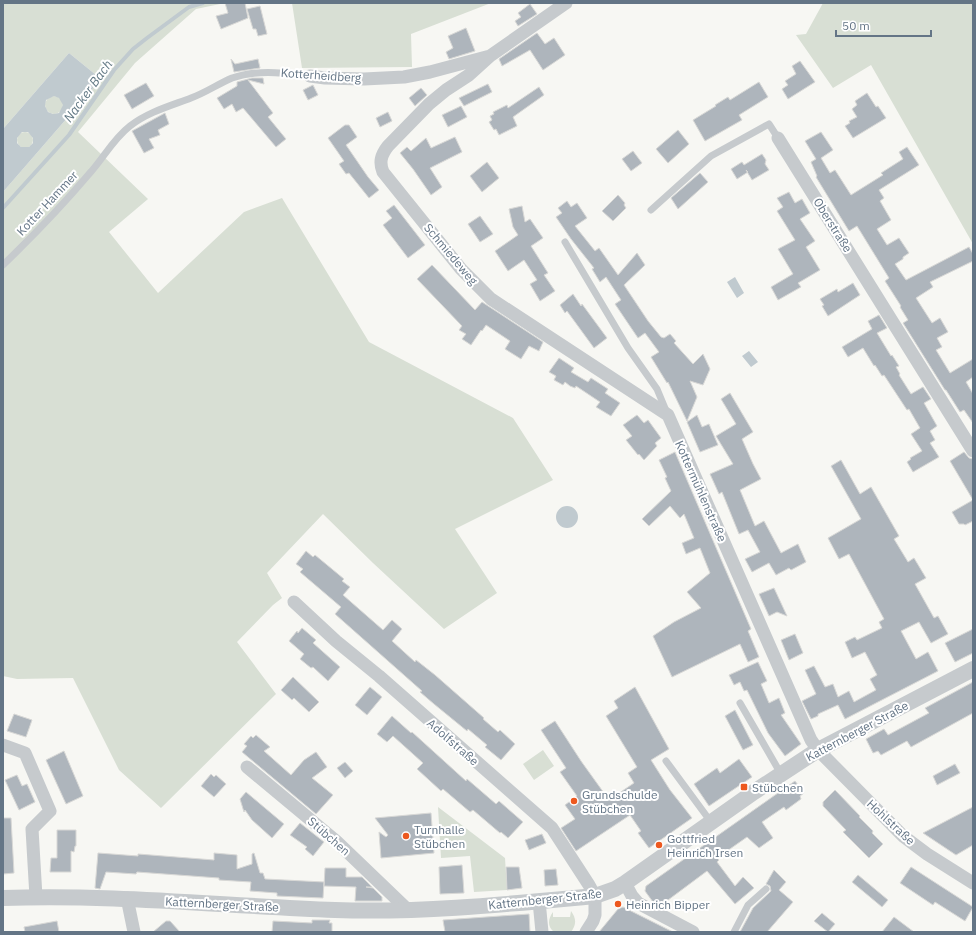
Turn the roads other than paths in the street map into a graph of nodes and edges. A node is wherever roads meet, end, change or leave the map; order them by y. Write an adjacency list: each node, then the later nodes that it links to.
1 (566, 3): 2 (street, Kotterheidberg)
2 (490, 56): 3 (street, Kotterheidberg); 9 (street, Schmiedeweg)
3 (310, 76): 5 (lane, Kotterheidberg)
4 (778, 138): 6 (lane, Oberstraße); 10 (street, Oberstraße)
5 (105, 154): 8 (lane, Kotter Hammer)
6 (651, 210)
7 (565, 242): 9 (lane, Kottermühlenstraße)
8 (3, 265)
9 (668, 415): 15 (street, Kottermühlenstraße)
10 (973, 451)
11 (294, 602): 23 (street, Adolfstraße)
12 (973, 669): 15 (street, Katternberger Straße)
13 (740, 703): 18 (lane)
14 (3, 745): 24 (street)
15 (818, 750): 18 (street, Katternberger Straße); 21 (street, Hohlstraße)
16 (666, 761): 19 (lane)
17 (247, 767): 28 (street, Stübchen)
18 (781, 774): 19 (street, Katternberger Straße)
19 (711, 822): 20 (street, Katternberger Straße)
20 (625, 883): 23 (street, Katternberger Straße); 32 (street)
21 (973, 883)
22 (766, 888): 33 (lane)
23 (595, 896): 27 (street, Katternberger Straße); 31 (street)
24 (36, 897): 25 (street, Katternberger Straße); 26 (street, Katternberger Straße)
25 (3, 898)
26 (127, 898): 28 (street, Katternberger Straße); 29 (street)
27 (539, 901): 28 (street, Katternberger Straße); 30 (street)
28 (408, 910)
29 (134, 932)
30 (542, 932)
31 (586, 932)
32 (693, 932)
33 (734, 932)

